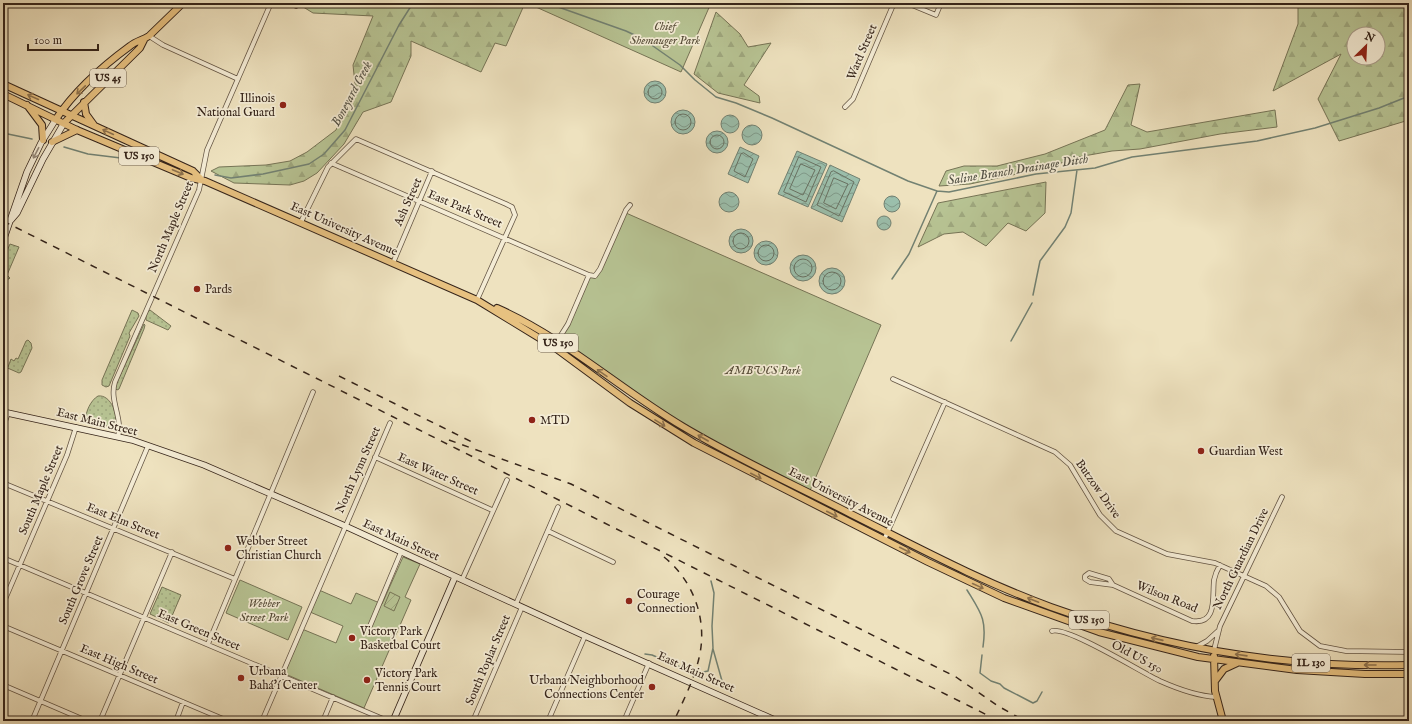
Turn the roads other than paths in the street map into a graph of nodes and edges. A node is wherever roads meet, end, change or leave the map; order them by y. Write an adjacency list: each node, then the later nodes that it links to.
1 (183, 3): 6 (main road, US 45)
2 (271, 3): 8 (street, North Maple Street)
3 (894, 3): 13 (street, Ward Street)
4 (907, 3): 5 (street)
5 (941, 3)
6 (149, 36): 7 (main road, US 45); 8 (street)
7 (144, 40): 11 (main road, US 45); 14 (main road, US 45, one-way to 14)
8 (238, 79): 24 (street, North Maple Street)
9 (3, 84): 14 (main road, East University Avenue, one-way to 9)
10 (3, 94): 12 (main road, East University Avenue)
11 (84, 102): 15 (main road, US 45); 18 (main road)
12 (26, 104): 16 (main road, East University Avenue); 20 (main road)
13 (845, 106)
14 (62, 110): 15 (main road, East University Avenue / US 150); 16 (main road)
15 (71, 115): 17 (main road, US 45); 18 (main road, East University Avenue / US 150)
16 (56, 119): 17 (main road, East University Avenue); 20 (main road)
17 (64, 123): 19 (main road, East University Avenue / US 150); 21 (main road)
18 (95, 126): 24 (main road, East University Avenue / US 150, one-way to 18)
19 (77, 130): 21 (main road); 24 (main road, East University Avenue / US 150, one-way to 24)
20 (43, 140): 27 (main road, one-way to 27)
21 (52, 142): 27 (main road)
22 (331, 163): 23 (street); 25 (street, East Park Street); 28 (street)
23 (432, 171): 25 (street, Ash Street); 29 (street)
24 (201, 179): 28 (main road, East University Avenue / US 150); 42 (street, North Maple Street)
25 (419, 201): 29 (street, East Park Street); 31 (street, Ash Street)
26 (630, 205): 32 (street)
27 (10, 220): 30 (main road)
28 (301, 222): 31 (main road, East University Avenue / US 150)
29 (504, 237): 32 (street, East Park Street); 33 (street)
30 (3, 241)
31 (393, 263): 33 (main road, East University Avenue / US 150)
32 (589, 275): 34 (street)
33 (477, 300): 34 (main road, East University Avenue / US 150)
34 (555, 344): 55 (main road, East University Avenue / US 150, one-way to 34); 56 (main road, East University Avenue / US 150, one-way to 56)
35 (893, 379): 37 (street, Butzow Drive)
36 (313, 392): 47 (street)
37 (945, 402): 55 (street); 62 (street, Butzow Drive)
38 (5, 412): 40 (street); 41 (main road, East Main Street)
39 (390, 423): 44 (street, North Lynn Street)
40 (3, 427)
41 (76, 427): 42 (main road, East Main Street); 49 (street, South Maple Street)
42 (118, 437): 43 (main road, East Main Street)
43 (148, 446): 47 (main road, East Main Street); 53 (street, South Grove Street)
44 (376, 457): 51 (street, East Water Street); 52 (street, North Lynn Street)
45 (507, 480): 51 (street)
46 (3, 483): 49 (street, East Elm Street)
47 (271, 494): 52 (main road, East Main Street); 65 (street)
48 (1282, 497): 63 (street, North Guardian Drive)
49 (47, 501): 53 (street, East Elm Street); 61 (street, South Maple Street)
50 (558, 507): 54 (street)
51 (492, 510): 66 (street)
52 (345, 526): 58 (main road, East Main Street); 88 (street, North Lynn Street)
53 (113, 528): 57 (street, East Elm Street); 68 (street, South Grove Street)
54 (548, 531): 60 (street); 70 (street)
55 (888, 532): 56 (street); 79 (main road, East University Avenue / US 150, one-way to 55)
56 (884, 540): 83 (main road, East University Avenue / US 150, one-way to 83)
57 (172, 552): 65 (street, East Elm Street); 72 (street)
58 (401, 552): 64 (main road, East Main Street); 74 (street)
59 (3, 558): 61 (street, East Green Street)
60 (613, 562)
61 (20, 565): 68 (street, East Green Street); 69 (street, South Maple Street)
62 (1220, 565): 63 (street, Butzow Drive); 67 (street, Wilson Road)
63 (1245, 576): 76 (street, North Guardian Drive); 82 (street, Butzow Drive)
64 (455, 577): 66 (main road, East Main Street); 104 (main road)
65 (235, 579): 78 (street)
66 (462, 580): 70 (main road, East Main Street)
67 (1113, 585): 67 (street, Wilson Road)
68 (86, 592): 72 (street, East Green Street); 80 (street, South Grove Street)
69 (3, 604)
70 (516, 604): 71 (main road, East Main Street)
71 (522, 607): 77 (main road, East Main Street); 105 (street, South Poplar Street)
72 (144, 617): 78 (street, East Green Street); 89 (street)
73 (3, 626): 80 (street, East High Street)
74 (370, 626)
75 (1052, 631): 92 (street, Old US 150)
76 (1218, 631): 79 (street, North Guardian Drive); 81 (street, North Guardian Drive)
77 (585, 636): 84 (main road, East Main Street); 106 (street)
78 (208, 644): 88 (street, East Green Street)
79 (1195, 647): 81 (main road, East University Avenue / US 150)
80 (62, 650): 89 (street, East High Street); 94 (street, South Grove Street)
81 (1214, 650): 83 (main road); 86 (main road, IL 130, one-way to 81)
82 (1409, 652)
83 (1214, 659): 85 (main road, East University Avenue); 90 (main road)
84 (649, 663): 107 (street); 108 (main road, East Main Street)
85 (1237, 663): 87 (main road, IL 130); 90 (main road)
86 (1409, 665)
87 (1409, 674)
88 (281, 675): 93 (street, East Green Street); 101 (street, North Lynn Street)
89 (120, 676): 95 (street, East High Street); 98 (street)
90 (1214, 681): 92 (main road)
91 (3, 685): 94 (street)
92 (1216, 696): 109 (main road)
93 (333, 697): 102 (street); 103 (street, East Green Street)
94 (40, 701): 96 (street, South Grove Street); 97 (street)
95 (183, 702): 99 (street); 100 (street, East High Street)
96 (32, 721)
97 (87, 721)
98 (100, 721)
99 (176, 721)
100 (228, 721)
101 (262, 721)
102 (323, 721)
103 (388, 721)
104 (393, 721)
105 (473, 721)
106 (548, 721)
107 (624, 721)
108 (778, 721)
109 (1223, 721)

